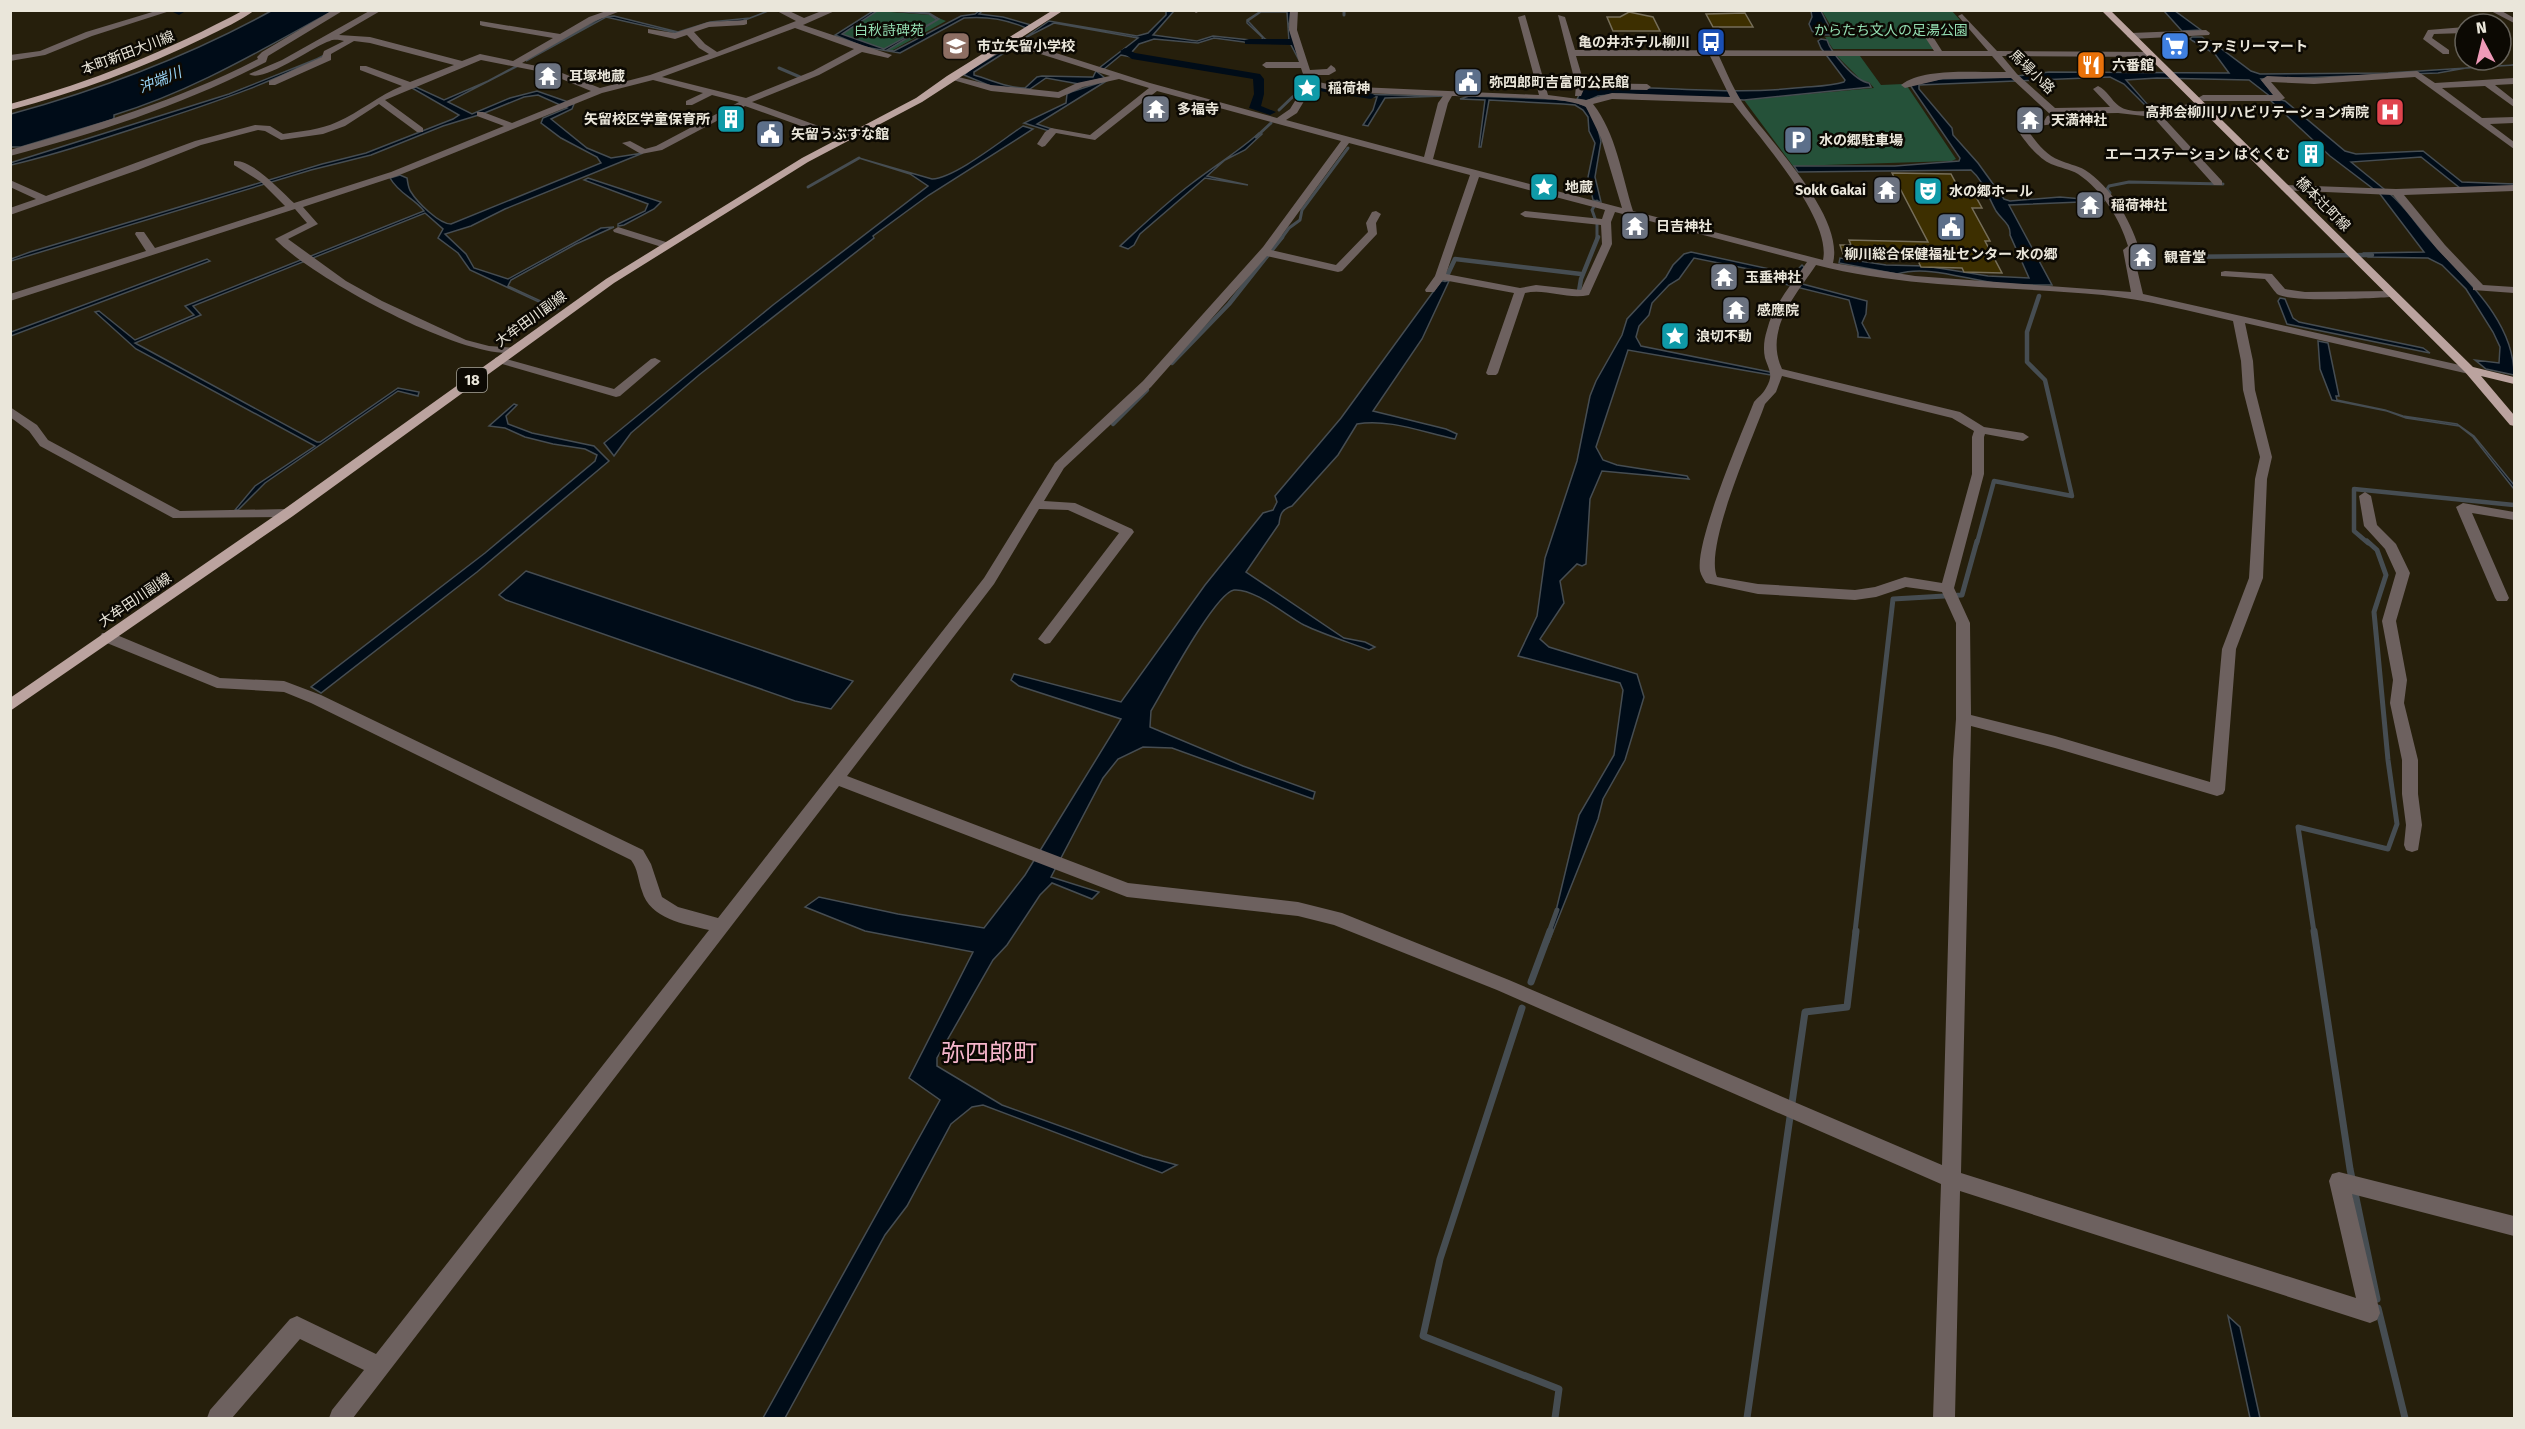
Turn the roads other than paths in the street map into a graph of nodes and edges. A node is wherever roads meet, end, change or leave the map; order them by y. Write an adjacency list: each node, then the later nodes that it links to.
1 (141, 10): 13 (street)
2 (170, 10): 13 (street)
3 (250, 10): 77 (main road, 本町新田大川線)
4 (340, 10): 47 (street)
5 (378, 10): 26 (street)
6 (582, 10): 14 (street)
7 (619, 10): 14 (street)
8 (779, 10): 20 (street)
9 (833, 10): 20 (street)
10 (1294, 10): 44 (street)
11 (2105, 10): 27 (main road, 橋本辻町線)
12 (1058, 11): 30 (main road, 大牟田川副線 / 18)
13 (154, 15): 40 (street)
14 (601, 15): 28 (street)
15 (1962, 16): 36 (street, 馬場小路)
16 (1522, 17): 71 (street)
17 (1561, 17): 35 (street)
18 (744, 22): 24 (street)
19 (483, 23): 28 (street)
20 (800, 24): 31 (street); 38 (street)
21 (651, 31): 24 (street)
22 (1925, 31): 32 (street)
23 (2453, 31): 34 (street)
24 (689, 32): 38 (street)
25 (2206, 33): 27 (street)
26 (331, 36): 29 (street); 47 (street)
27 (2131, 36): 37 (main road, 橋本辻町線)
28 (561, 37): 42 (street)
29 (349, 39): 41 (street); 53 (street)
30 (1012, 42): 48 (street); 51 (main road, 大牟田川副線 / 18)
31 (858, 48): 39 (street); 72 (street)
32 (1938, 50)
33 (1713, 52): 35 (street); 36 (street); 67 (street)
34 (2446, 52)
35 (1573, 53): 60 (street)
36 (1994, 53): 37 (street); 50 (street, 馬場小路)
37 (2150, 54): 98 (main road, 橋本辻町線)
38 (717, 55): 49 (street)
39 (888, 55)
40 (10, 58)
41 (462, 64): 42 (street); 57 (street)
42 (516, 65): 64 (street)
43 (1266, 65): 44 (street)
44 (1300, 67): 46 (street); 55 (street)
45 (363, 68): 57 (street)
46 (1331, 68)
47 (242, 75): 92 (street)
48 (1100, 75): 51 (street); 59 (street)
49 (653, 76): 64 (street); 65 (street)
50 (2015, 77): 56 (street); 79 (street, 馬場小路)
51 (950, 78): 87 (main road, 大牟田川副線 / 18)
52 (2514, 81): 54 (street)
53 (272, 83)
54 (2487, 83): 58 (street); 75 (street)
55 (1310, 84): 66 (street); 82 (street)
56 (1905, 85)
57 (409, 86): 70 (street)
58 (2434, 86): 68 (street); 83 (street)
59 (1156, 87): 82 (street); 90 (street)
60 (1580, 87): 61 (street); 69 (street)
61 (1658, 87)
62 (1694, 88): 67 (street)
63 (2098, 89): 78 (street)
64 (599, 92): 85 (street)
65 (711, 92): 72 (street); 73 (street)
66 (1449, 93): 71 (street); 93 (street)
67 (1733, 96): 74 (street); 115 (street)
68 (2203, 98)
69 (1574, 99): 71 (street); 74 (street)
70 (379, 100): 86 (street); 101 (street)
71 (1537, 100)
72 (743, 101): 87 (street); 89 (street)
73 (689, 103)
74 (1586, 103): 105 (street)
75 (2514, 104)
76 (2194, 106): 81 (street)
77 (10, 107)
78 (2118, 110): 79 (street); 81 (street)
79 (2053, 111): 122 (street, 馬場小路)
80 (480, 114): 85 (street)
81 (2156, 115): 97 (street)
82 (1274, 120): 88 (street)
83 (2482, 121): 84 (street); 91 (street)
84 (2513, 122)
85 (512, 126): 102 (street)
86 (420, 130)
87 (846, 139): 111 (main road, 大牟田川副線 / 18)
88 (1347, 140): 93 (street); 113 (street)
89 (627, 143)
90 (1042, 144)
91 (2514, 146)
92 (10, 153)
93 (1428, 160): 95 (street)
94 (237, 163): 102 (street)
95 (1476, 172): 103 (street); 117 (street)
96 (10, 183): 101 (street)
97 (2218, 183)
98 (2286, 188): 100 (street); 121 (main road, 橋本辻町線)
99 (2514, 189): 100 (street)
100 (2392, 192): 119 (street)
101 (46, 200): 104 (street)
102 (295, 206): 112 (street); 125 (street)
103 (1605, 206): 105 (street); 108 (street)
104 (10, 212)
105 (1628, 212): 114 (street)
106 (1376, 214): 113 (street)
107 (1525, 214): 108 (street)
108 (1601, 222): 120 (street)
109 (618, 230): 111 (street)
110 (140, 234): 112 (street)
111 (665, 245): 125 (main road, 大牟田川副線 / 18)
112 (152, 252): 123 (street)
113 (1264, 252): 137 (street)
114 (1813, 261): 115 (street); 129 (street)
115 (1827, 264): 122 (street)
116 (2225, 274): 121 (street)
117 (1440, 276): 118 (street); 120 (street)
118 (1430, 290)
119 (2514, 290)
120 (1520, 291): 130 (street)
121 (2392, 294): 128 (main road, 橋本辻町線)
122 (2138, 296): 124 (street)
123 (10, 298)
124 (2238, 318): 128 (street); 145 (street)
125 (513, 350): 126 (main road, 大牟田川副線 / 18)
126 (499, 360): 127 (street); 138 (main road, 大牟田川副線 / 18)
127 (655, 361)
128 (2469, 370): 131 (main road); 133 (main road, 橋本辻町線)
129 (1777, 371): 134 (street); 140 (street)
130 (1492, 373)
131 (2514, 380)
132 (10, 411): 138 (street)
133 (2514, 422)
134 (1981, 430): 135 (street); 140 (street)
135 (2023, 437)
136 (2365, 496): 147 (street)
137 (1034, 505): 143 (street); 146 (street)
138 (288, 513): 142 (main road, 大牟田川副線 / 18)
139 (2514, 516): 141 (street)
140 (1947, 588): 145 (street)
141 (2502, 598)
142 (106, 637): 144 (main road, 大牟田川副線 / 18); 148 (street)
143 (1045, 639)
144 (10, 706)
145 (1964, 719): 149 (street)
146 (836, 778): 148 (street); 149 (street)
147 (2412, 845)
148 (723, 926): 151 (street)
149 (1951, 1179): 150 (street); 154 (street)
150 (2514, 1226)
151 (380, 1367): 152 (street); 153 (street)
152 (218, 1419)
153 (340, 1419)
154 (1944, 1419)

